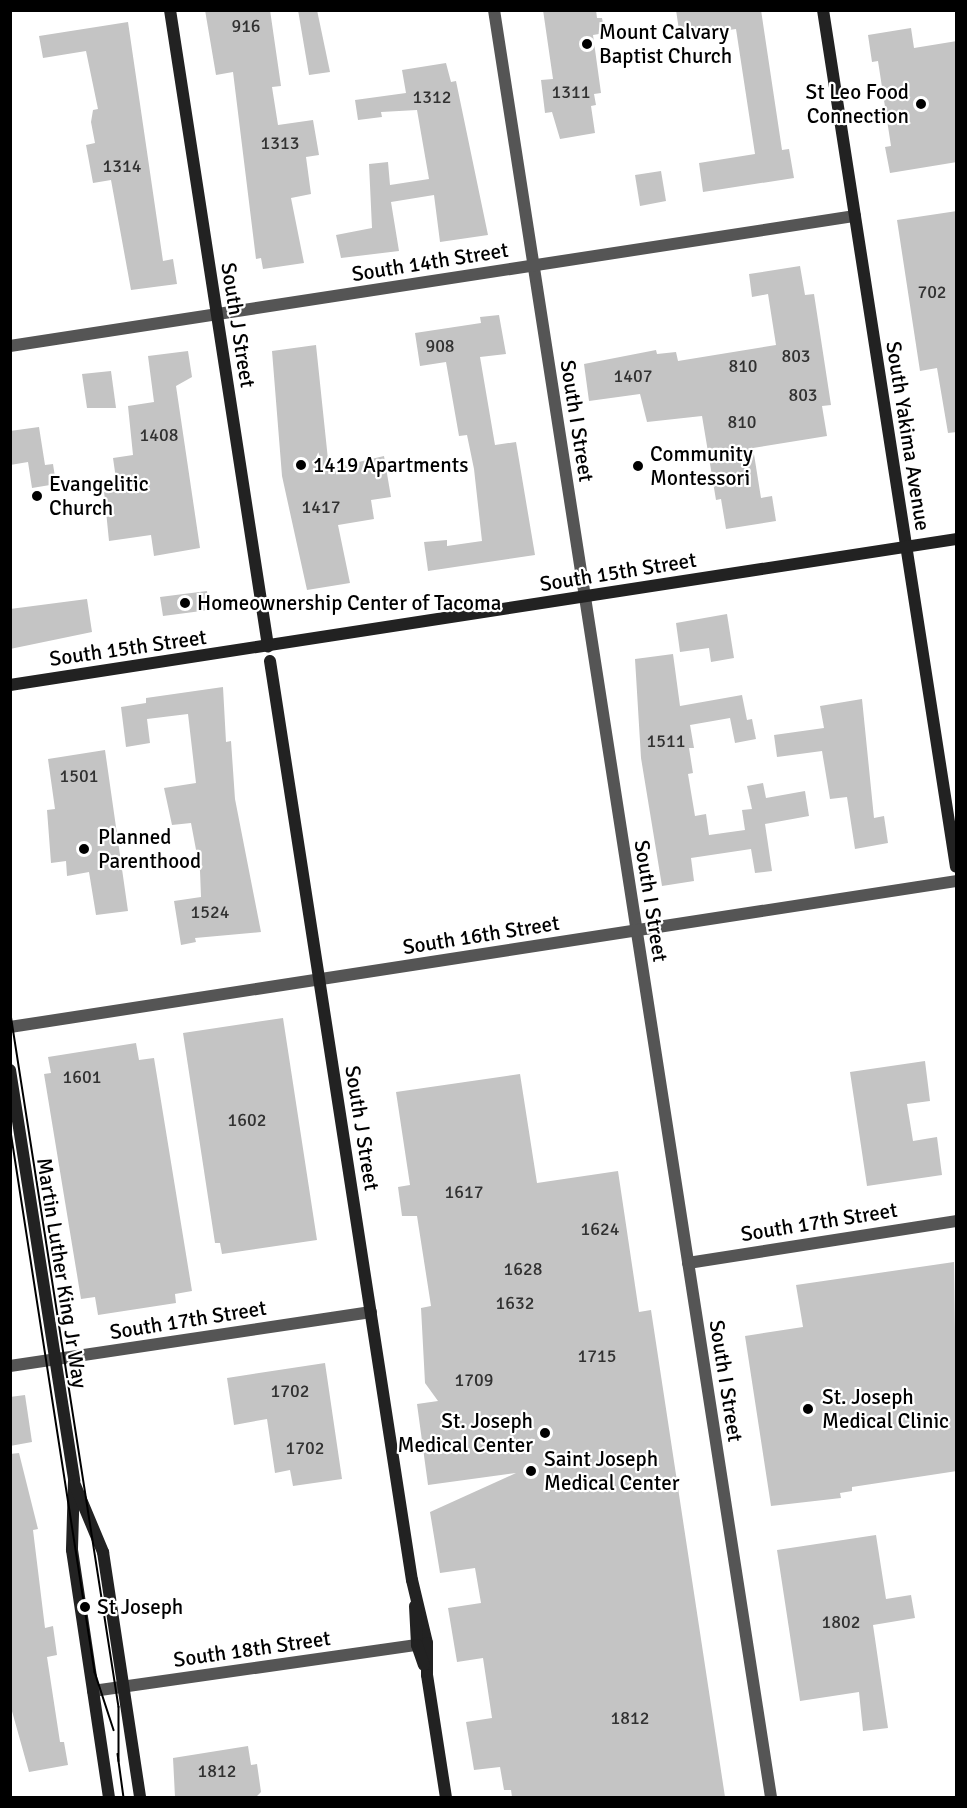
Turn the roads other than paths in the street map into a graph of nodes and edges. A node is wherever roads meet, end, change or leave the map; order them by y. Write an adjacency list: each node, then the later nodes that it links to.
1 (170, 10): 6 (street, South J Street)
2 (494, 10): 5 (street, South I Street)
3 (824, 10): 4 (street, South Yakima Avenue)
4 (855, 216): 5 (street, South 14th Street); 9 (street, South Yakima Avenue)
5 (533, 266): 6 (street, South 14th Street); 10 (street, South I Street)
6 (217, 314): 7 (street, South 14th Street); 12 (street, South J Street)
7 (10, 346)
8 (957, 539): 9 (street, South 15th Street)
9 (905, 548): 10 (street, South 15th Street); 16 (street, South Yakima Avenue)
10 (585, 597): 11 (street, South 15th Street); 18 (street, South I Street)
11 (285, 644): 12 (street, South 15th Street); 14 (street)
12 (268, 646): 13 (street, South 15th Street)
13 (250, 650): 14 (street); 15 (street, South 15th Street)
14 (270, 661): 19 (street, South J Street)
15 (10, 684)
16 (957, 867)
17 (957, 881): 18 (street, South 16th Street)
18 (636, 931): 19 (street, South 16th Street); 23 (street, South I Street)
19 (319, 980): 20 (street, South 16th Street); 24 (street, South J Street)
20 (10, 1027)
21 (10, 1070): 25 (street, Martin Luther King Jr Way)
22 (957, 1221): 23 (street, South 17th Street)
23 (688, 1263): 36 (street, South I Street)
24 (370, 1312): 25 (street, South 17th Street); 28 (street, South J Street)
25 (56, 1360): 26 (street, South 17th Street); 27 (street, Martin Luther King Jr Way)
26 (10, 1366)
27 (74, 1481): 31 (street, Martin Luther King Jr Way); 32 (street, Martin Luther King Jr Way)
28 (416, 1602): 29 (street); 30 (street)
29 (417, 1644): 30 (street); 31 (street, South 18th Street)
30 (427, 1675): 35 (street)
31 (125, 1687): 32 (street, South 18th Street); 34 (street, Martin Luther King Jr Way)
32 (93, 1691): 33 (street, Martin Luther King Jr Way)
33 (110, 1797)
34 (140, 1797)
35 (446, 1797)
36 (771, 1797)

